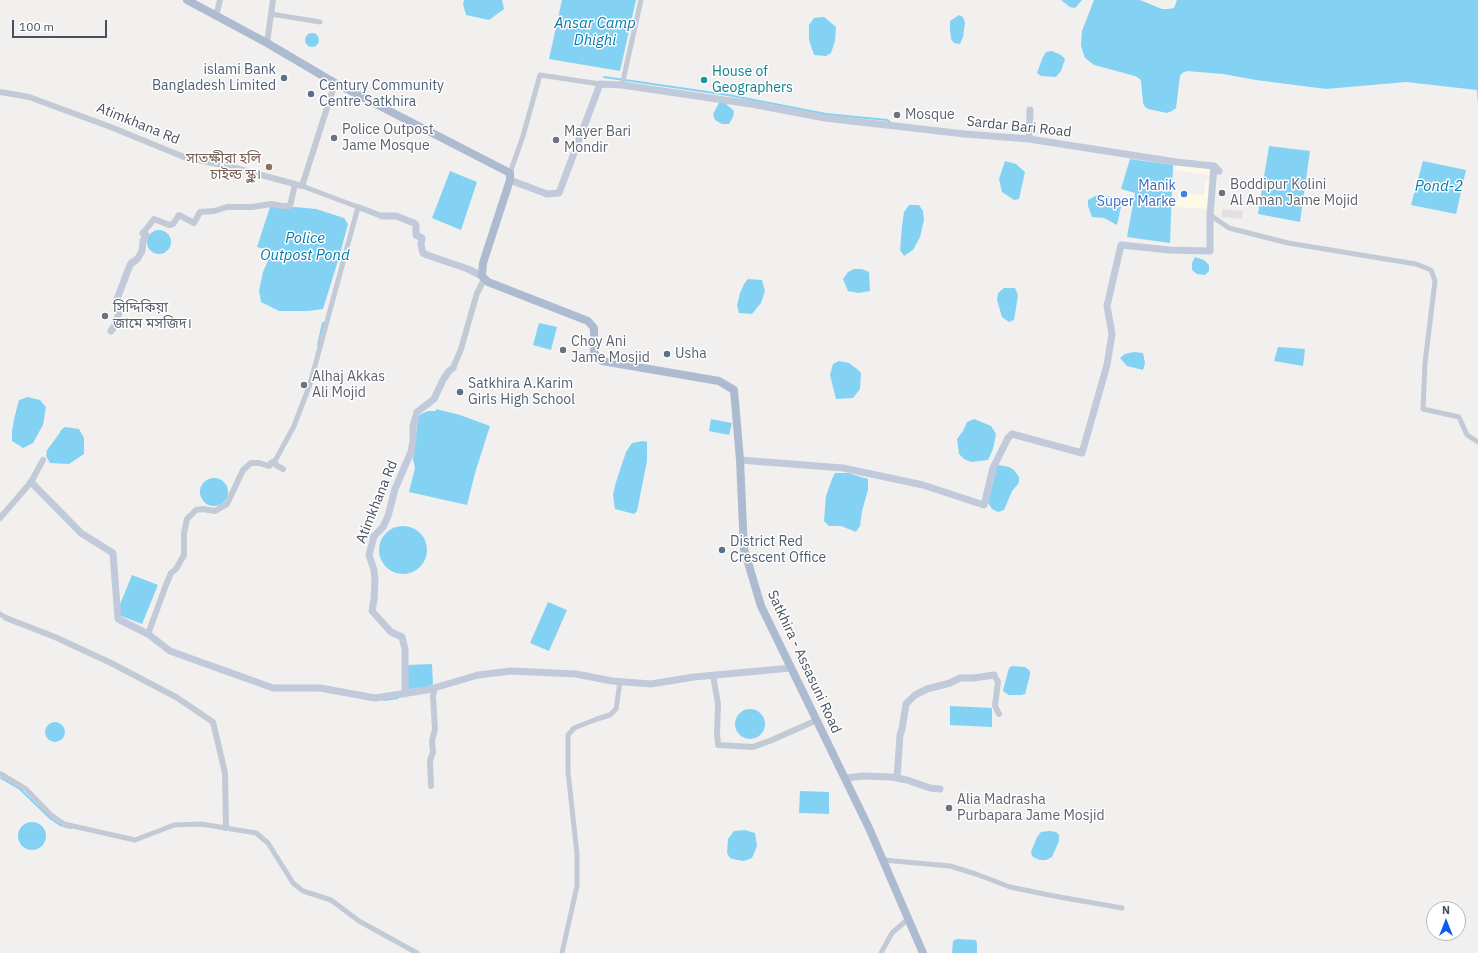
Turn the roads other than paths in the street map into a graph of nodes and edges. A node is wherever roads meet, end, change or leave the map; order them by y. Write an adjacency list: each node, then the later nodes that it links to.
1 (187, 0): 6 (main road)
2 (220, 0): 6 (street)
3 (273, 0): 5 (street)
4 (641, 0): 11 (street)
5 (270, 14): 7 (street); 8 (street)
6 (216, 16): 8 (main road)
7 (320, 22)
8 (267, 42): 9 (main road)
9 (335, 83): 15 (main road); 16 (street)
10 (600, 84): 11 (main road, Sardar Bari Road); 15 (street); 15 (main road)
11 (622, 85): 14 (main road, Sardar Bari Road)
12 (0, 92): 16 (street, Atimkhana Rd)
13 (1030, 110): 14 (main road)
14 (1029, 139): 18 (main road, Sardar Bari Road)
15 (510, 177): 21 (main road)
16 (298, 185): 17 (street); 20 (street)
17 (358, 206): 19 (street); 27 (street)
18 (1210, 215): 24 (street); 26 (main road)
19 (382, 216): 21 (main road)
20 (143, 233): 22 (main road)
21 (484, 277): 23 (street, Atimkhana Rd); 26 (main road, Satkhira - Assasuni Road)
22 (111, 331)
23 (453, 368): 39 (main road, Atimkhana Rd)
24 (1478, 442)
25 (43, 460): 29 (street)
26 (740, 460): 34 (main road, Satkhira - Assasuni Road)
27 (275, 461): 28 (street); 33 (street)
28 (283, 469)
29 (31, 482): 30 (street); 33 (main road)
30 (0, 518)
31 (0, 614): 32 (street)
32 (6, 618): 47 (street)
33 (148, 634): 39 (main road)
34 (791, 668): 36 (main road); 41 (main road, Satkhira - Assasuni Road)
35 (994, 674): 40 (street); 44 (main road)
36 (713, 675): 37 (main road); 41 (street)
37 (620, 682): 38 (main road); 52 (street)
38 (435, 688): 39 (main road); 45 (street)
39 (405, 694)
40 (999, 714)
41 (816, 720): 43 (main road, Satkhira - Assasuni Road)
42 (1, 774): 47 (street)
43 (845, 778): 44 (main road); 48 (main road, Satkhira - Assasuni Road)
44 (897, 778): 46 (main road)
45 (431, 786)
46 (940, 789)
47 (226, 828): 51 (street)
48 (883, 860): 49 (street); 50 (main road, Satkhira - Assasuni Road)
49 (1122, 908)
50 (908, 919): 53 (street); 54 (main road, Satkhira - Assasuni Road)
51 (417, 953)
52 (562, 953)
53 (881, 953)
54 (923, 953)

